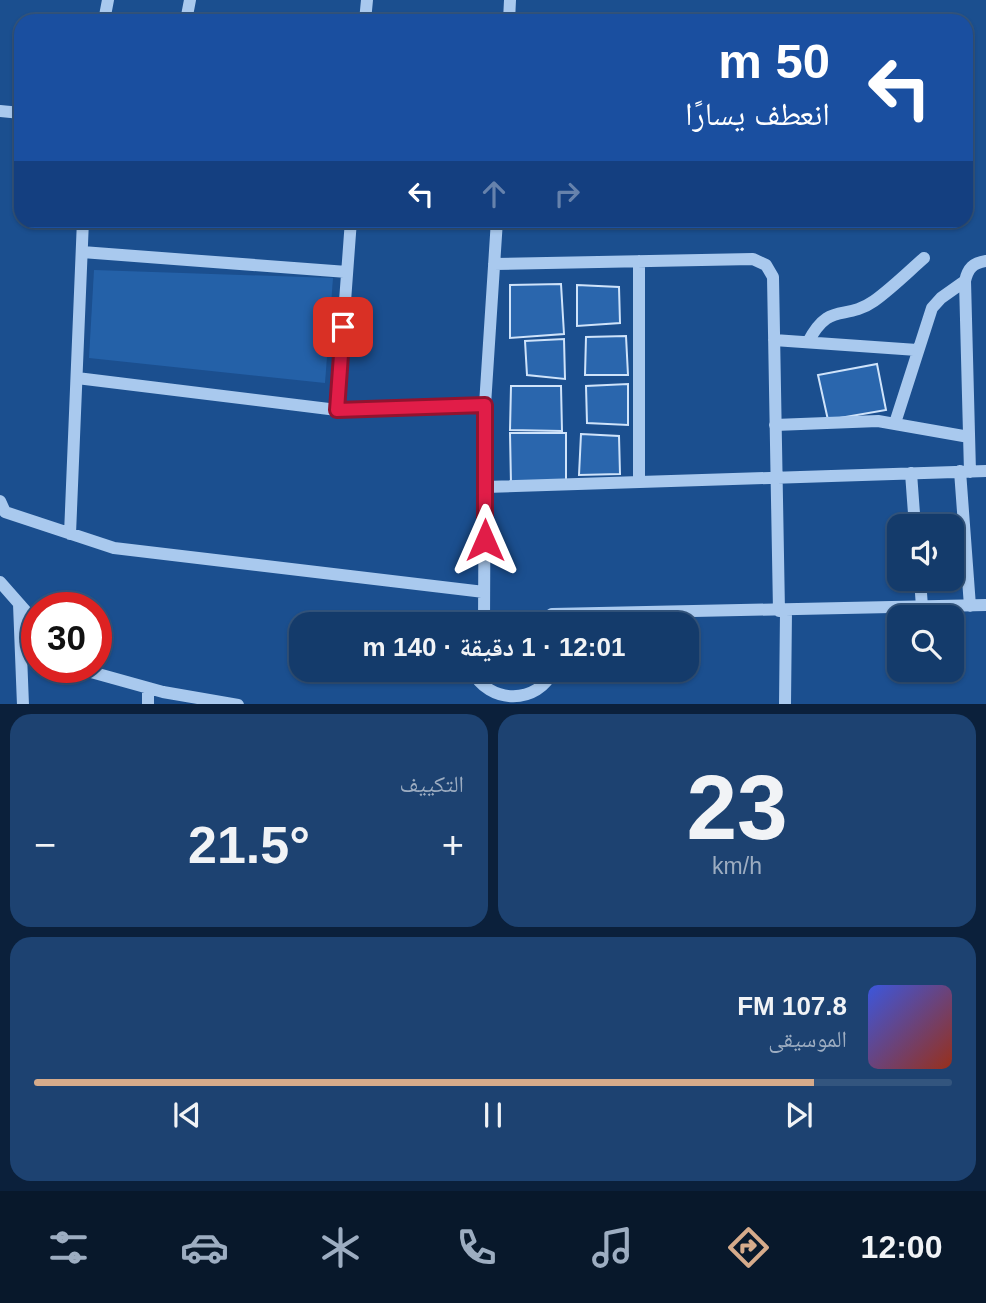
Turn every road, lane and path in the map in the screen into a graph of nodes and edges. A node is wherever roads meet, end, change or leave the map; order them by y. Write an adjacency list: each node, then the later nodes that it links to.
1 (83, 228): 4 (street)
2 (350, 228): 9 (street)
3 (496, 228): 8 (street)
4 (82, 252): 9 (street); 14 (street)
5 (924, 258): 12 (street)
6 (639, 261): 8 (street); 11 (street); 24 (street)
7 (986, 261): 10 (street)
8 (494, 264): 15 (street)
9 (347, 272): 16 (street)
10 (965, 281): 13 (street); 19 (street)
11 (774, 340): 12 (street); 18 (street)
12 (808, 342): 13 (street)
13 (917, 350): 17 (street)
14 (77, 378): 16 (street); 28 (street)
15 (485, 405): 16 (street); 25 (street)
16 (337, 410)
17 (895, 423): 18 (street); 19 (street)
18 (775, 425): 23 (street)
19 (969, 437): 20 (street)
20 (965, 471): 21 (street); 22 (street); 34 (street)
21 (986, 471)
22 (911, 473): 23 (street); 27 (street)
23 (776, 477): 24 (street); 36 (street)
24 (639, 481): 25 (street)
25 (485, 487): 30 (street)
26 (0, 501): 28 (street)
27 (914, 514)
28 (70, 534): 30 (street)
29 (0, 582): 31 (street)
30 (484, 592): 37 (street)
31 (19, 604): 45 (street)
32 (986, 605): 34 (street)
33 (964, 606): 34 (street)
34 (970, 606)
35 (887, 608): 36 (street)
36 (783, 611): 38 (street); 48 (street)
37 (484, 612)
38 (699, 612)
39 (112, 678): 42 (street)
40 (479, 682): 44 (street)
41 (548, 682): 43 (street)
42 (148, 688): 46 (street); 47 (street)
43 (538, 699): 44 (street)
44 (518, 703)
45 (23, 704)
46 (148, 704)
47 (233, 704)
48 (785, 704)

